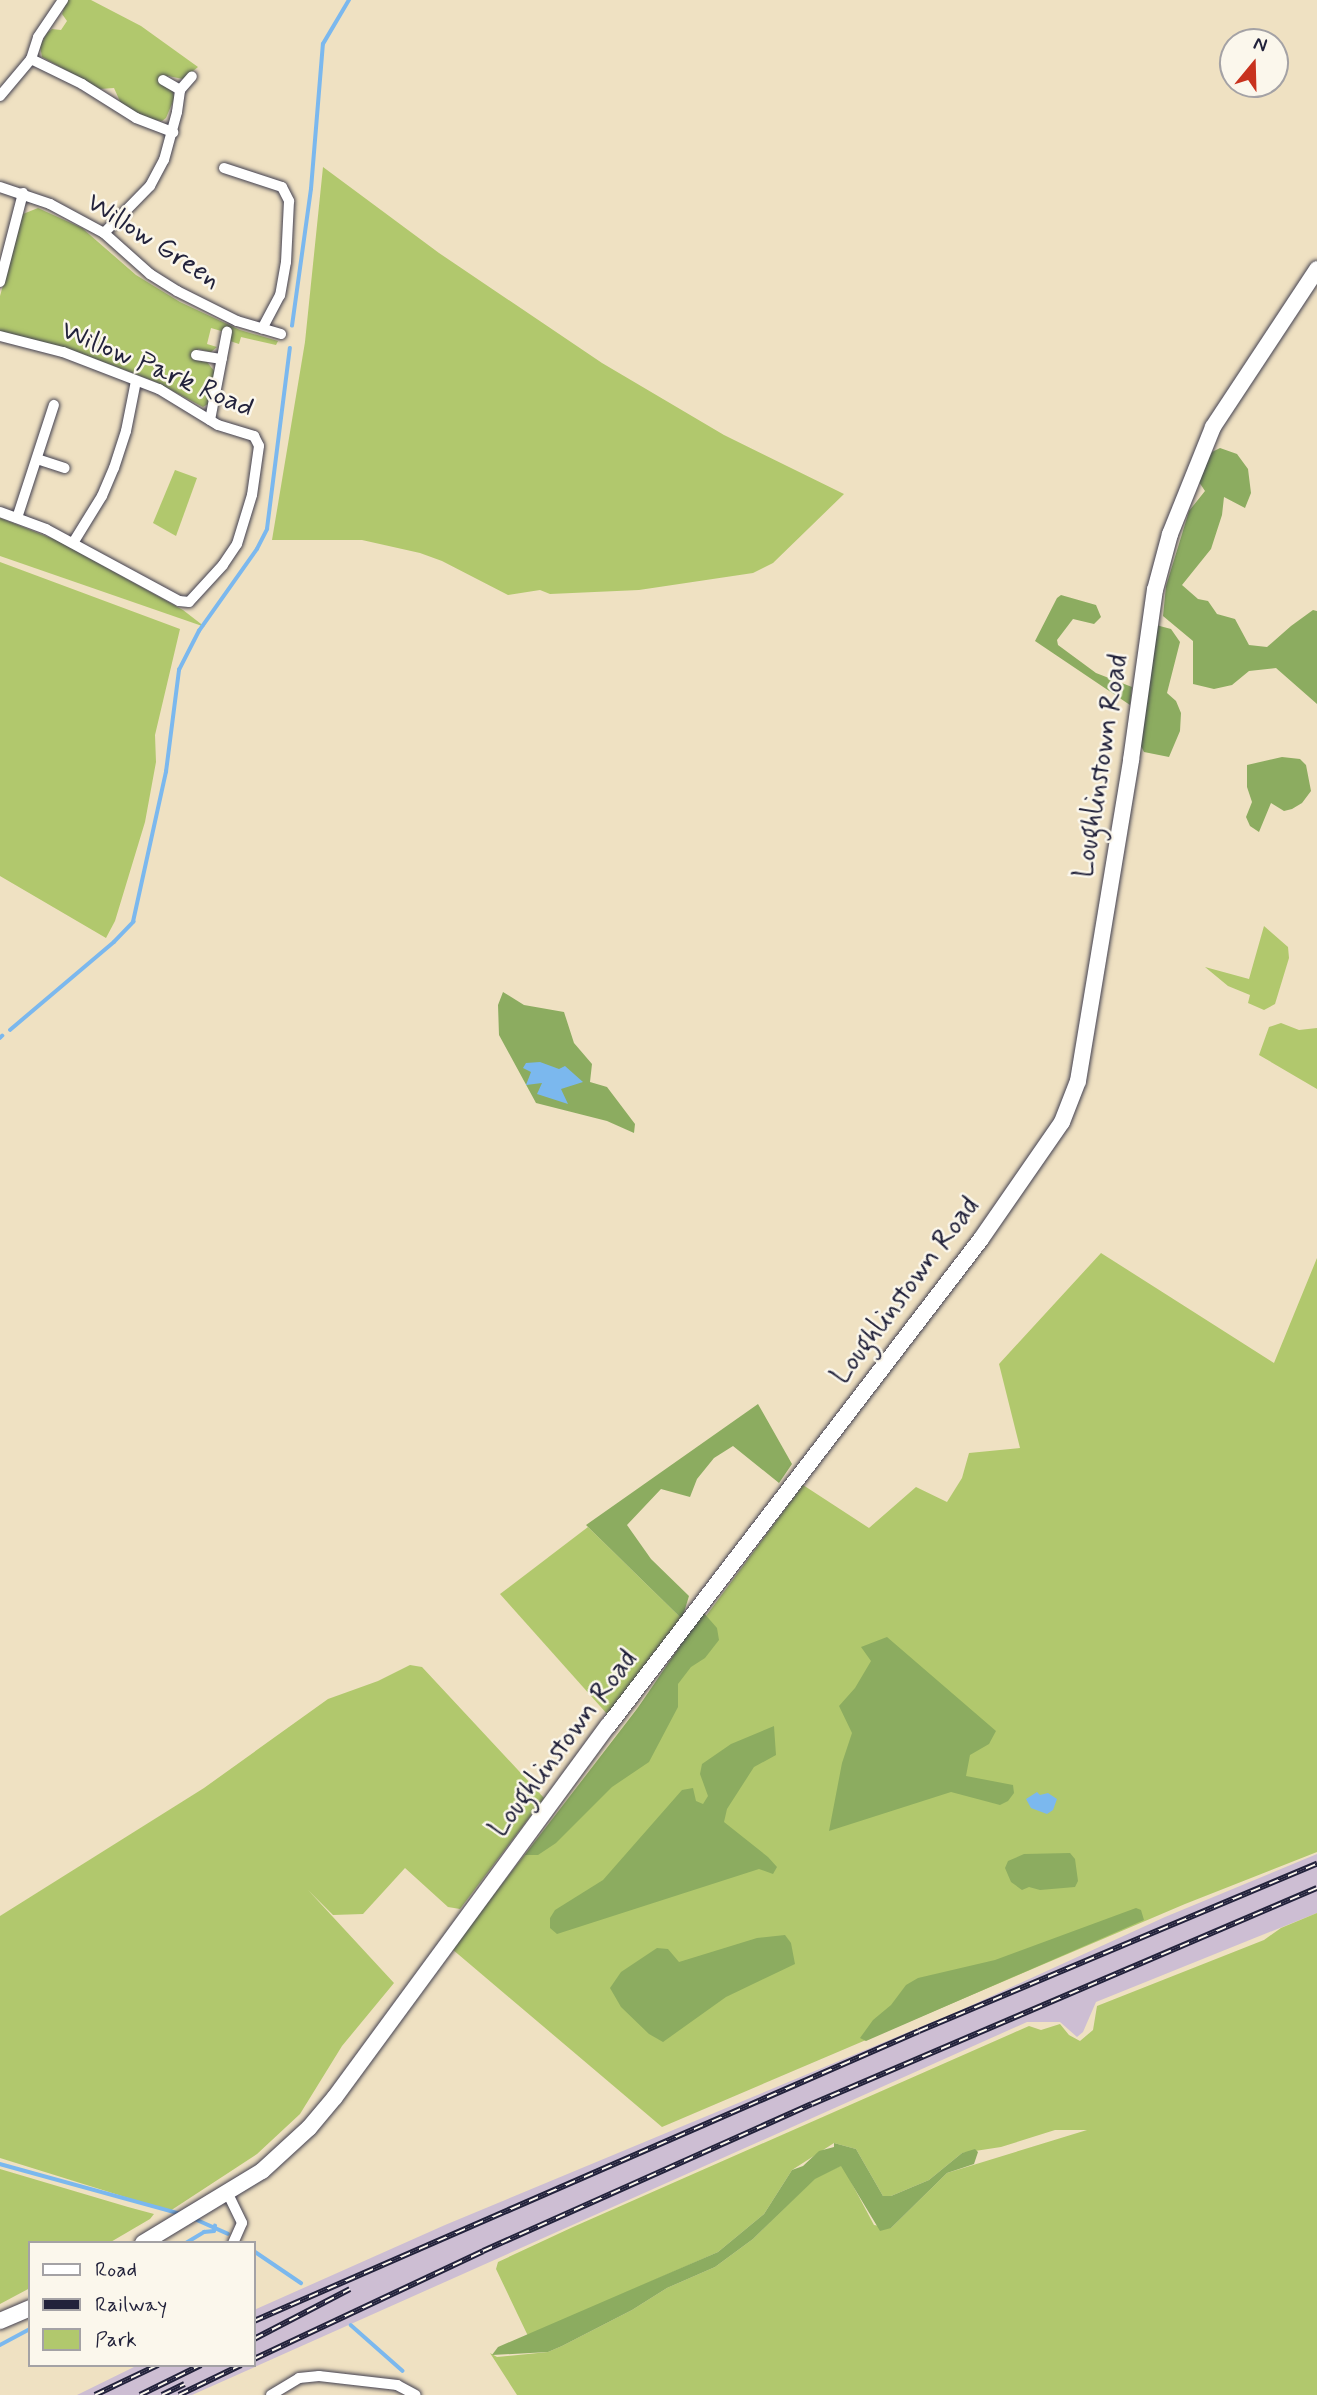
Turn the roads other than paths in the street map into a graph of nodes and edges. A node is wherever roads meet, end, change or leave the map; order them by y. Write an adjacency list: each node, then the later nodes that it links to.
1 (63, 0): 2 (street)
2 (31, 59): 6 (street); 7 (street)
3 (191, 76): 5 (street)
4 (163, 80): 5 (street)
5 (180, 90): 7 (street)
6 (0, 96)
7 (173, 132): 11 (street)
8 (224, 169): 14 (street)
9 (0, 187): 10 (street, Willow Green)
10 (23, 193): 11 (street, Willow Green); 13 (street)
11 (104, 233): 14 (street, Willow Green)
12 (1317, 269): 28 (street, Loughlinstown Road)
13 (0, 282)
14 (262, 329): 16 (street, Willow Green)
15 (227, 332): 19 (street)
16 (281, 334)
17 (0, 336): 20 (street, Willow Park Road)
18 (196, 355): 19 (street)
19 (222, 359): 22 (street)
20 (136, 381): 22 (street, Willow Park Road); 27 (street)
21 (54, 405): 23 (street)
22 (210, 420): 27 (street, Willow Park Road)
23 (37, 459): 24 (street); 26 (street)
24 (65, 468)
25 (0, 512): 26 (street)
26 (17, 518): 27 (street)
27 (73, 543)
28 (228, 2194): 29 (street, Loughlinstown Road); 30 (street)
29 (146, 2241)
30 (234, 2241)
31 (28, 2309): 32 (street)
32 (0, 2321)
33 (271, 2395): 34 (street)
34 (416, 2395)

